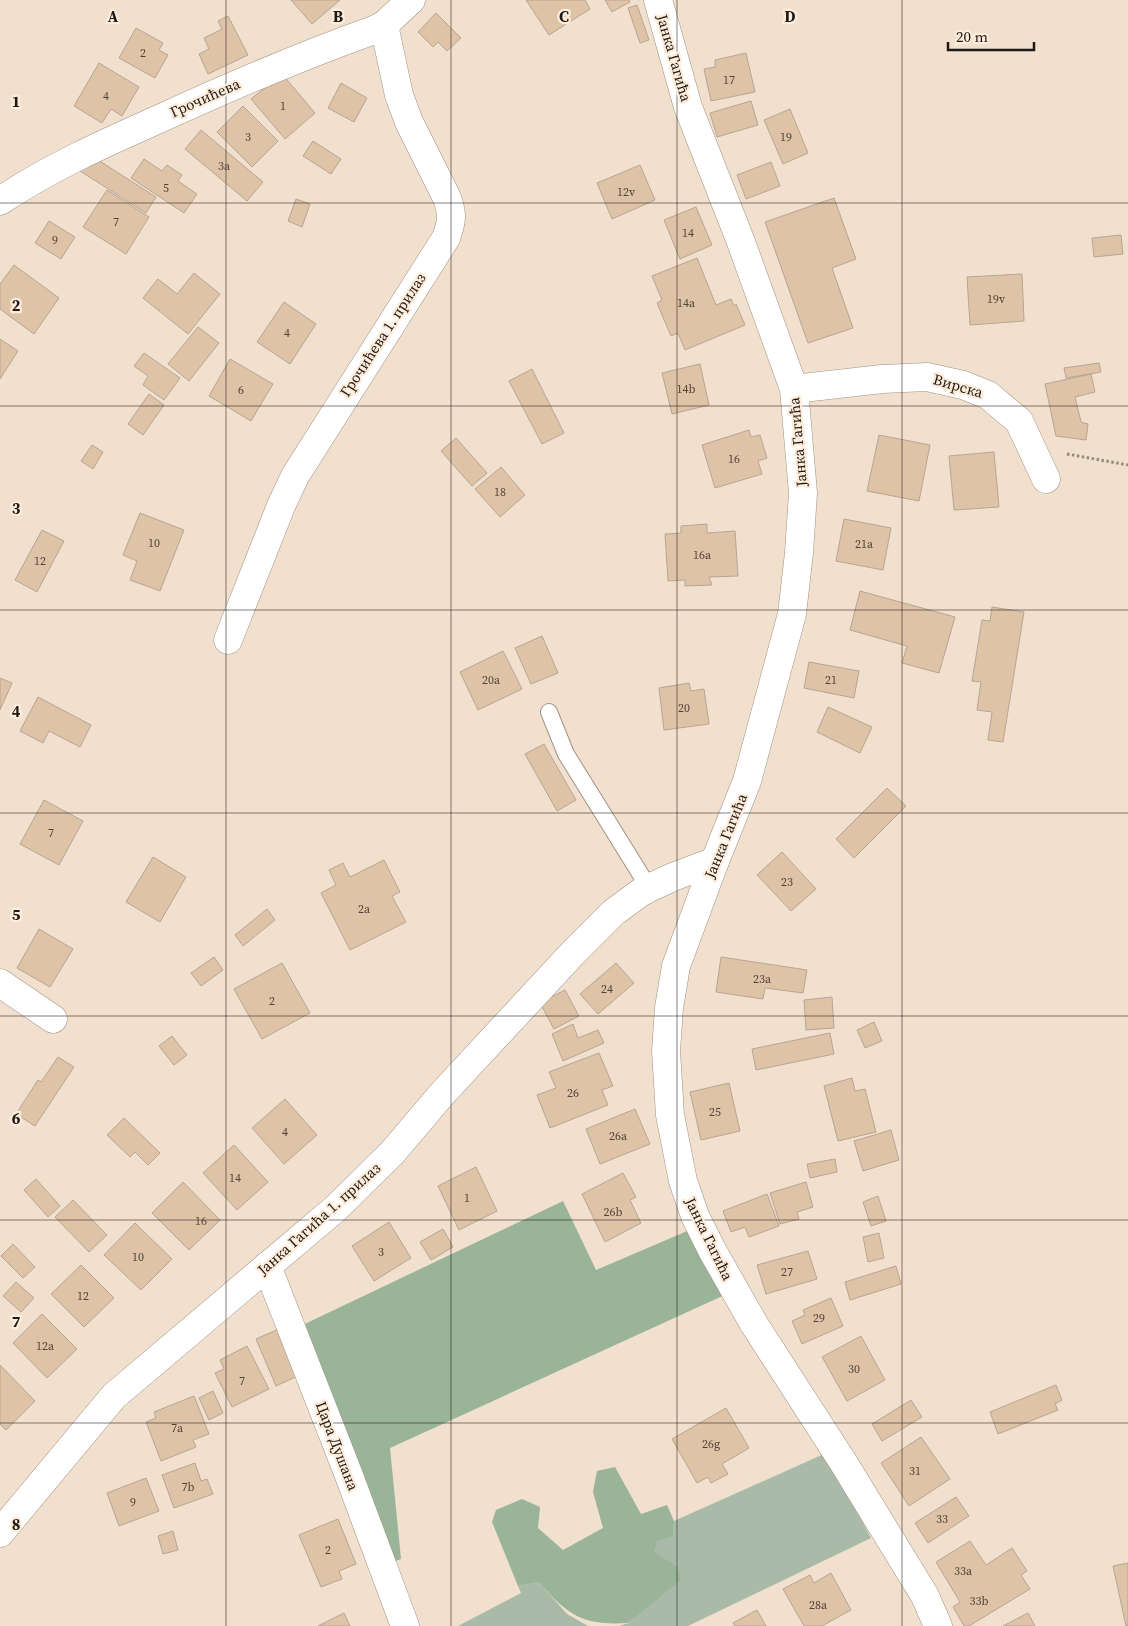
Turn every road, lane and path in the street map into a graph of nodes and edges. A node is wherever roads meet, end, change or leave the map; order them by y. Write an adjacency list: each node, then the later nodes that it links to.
1 (411, 0): 3 (street, Грочићева)
2 (658, 0): 5 (street, Јанка Гагића)
3 (384, 25): 4 (street, Грочићева); 9 (street, Грочићева 1. прилаз)
4 (0, 201)
5 (794, 389): 6 (street, Вирска); 11 (street, Јанка Гагића)
6 (1034, 452): 7 (path); 8 (street, Вирска)
7 (1128, 466)
8 (1046, 479)
9 (228, 640)
10 (549, 712): 12 (lane)
11 (715, 861): 12 (street, Јанка Гагића 1. прилаз); 18 (street, Јанка Гагића)
12 (649, 888): 15 (street, Јанка Гагића 1. прилаз)
13 (0, 983): 14 (street)
14 (53, 1019)
15 (267, 1266): 16 (street, Јанка Гагића 1. прилаз); 17 (street, Цара Душана)
16 (0, 1533)
17 (405, 1626)
18 (938, 1626)

